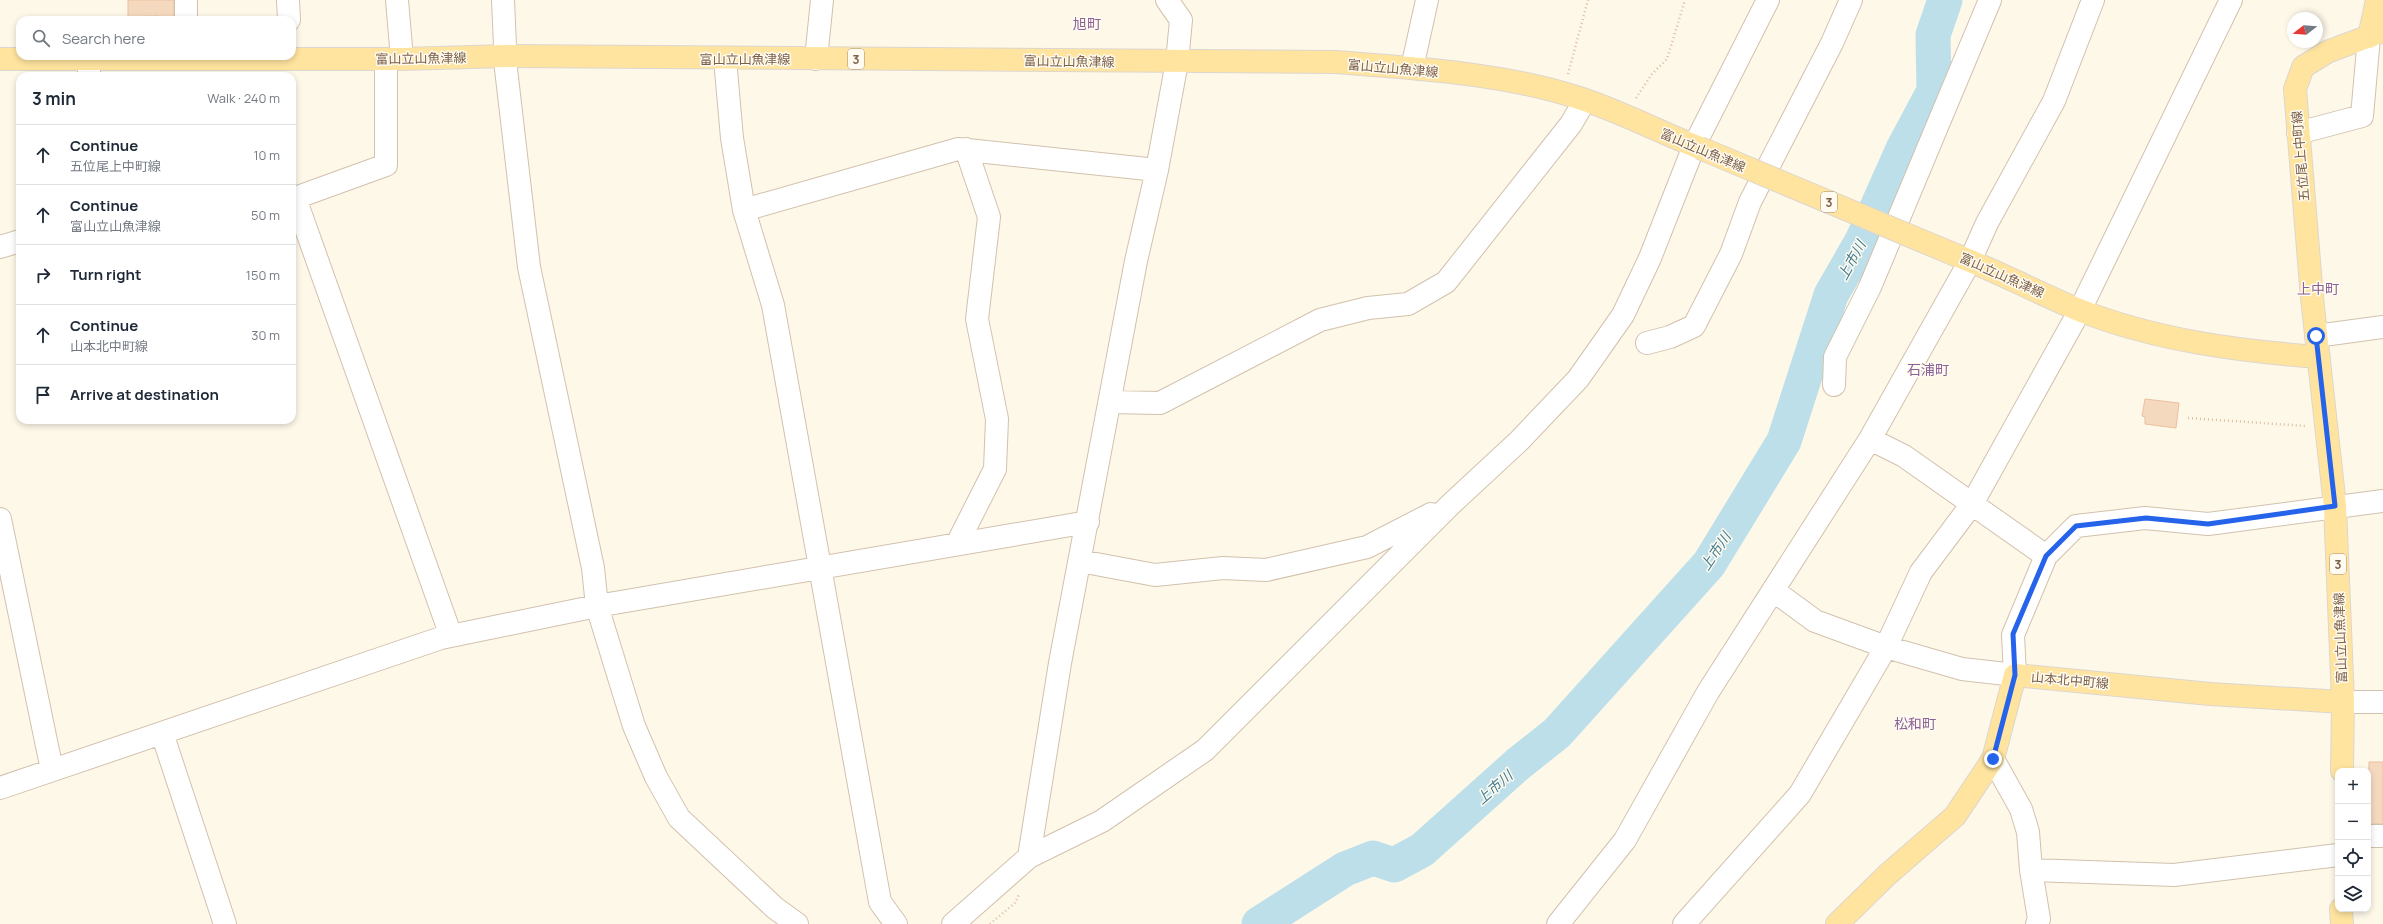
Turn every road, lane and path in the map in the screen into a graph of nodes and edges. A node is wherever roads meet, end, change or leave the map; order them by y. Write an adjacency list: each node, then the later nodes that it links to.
1 (186, 0): 16 (street)
2 (288, 0): 17 (street)
3 (397, 0): 22 (street)
4 (503, 0): 19 (street)
5 (822, 0): 24 (street)
6 (1167, 0): 26 (street)
7 (1428, 0): 28 (street)
8 (1588, 0): 29 (path)
9 (1685, 0): 31 (path)
10 (1768, 0): 33 (street)
11 (1851, 0): 44 (street)
12 (1990, 0): 46 (street)
13 (2093, 0): 41 (street)
14 (2231, 0): 42 (street)
15 (2376, 0): 18 (main road)
16 (186, 16)
17 (289, 16)
18 (2376, 34): 32 (main road, 五位尾上中町線); 32 (street)
19 (506, 56): 22 (main road, 富山立山魚津線 / 3); 23 (main road, 富山立山魚津線 / 3); 62 (street)
20 (296, 57): 22 (main road, 富山立山魚津線 / 3)
21 (0, 59): 27 (main road, 富山立山魚津線 / 3)
22 (394, 59): 36 (street)
23 (725, 59): 24 (main road, 富山立山魚津線 / 3); 38 (street)
24 (816, 59): 26 (main road, 富山立山魚津線 / 3)
25 (157, 60): 27 (main road, 富山立山魚津線 / 3)
26 (1177, 62): 28 (main road, 富山立山魚津線 / 3); 35 (street)
27 (89, 67)
28 (1412, 68): 29 (main road, 富山立山魚津線 / 3)
29 (1562, 93): 30 (main road, 富山立山魚津線 / 3)
30 (1585, 100): 31 (main road, 富山立山魚津線 / 3); 47 (street)
31 (1626, 118): 33 (main road, 富山立山魚津線 / 3)
32 (2298, 133): 45 (main road, 五位尾上中町線)
33 (1697, 147): 41 (main road, 富山立山魚津線 / 3, bridge); 52 (street)
34 (966, 150): 35 (street); 38 (street); 57 (street)
35 (1157, 170): 47 (street)
36 (296, 198)
37 (296, 201): 63 (street)
38 (744, 210): 60 (street)
39 (16, 242): 40 (street)
40 (0, 247)
41 (1964, 258): 42 (main road, 富山立山魚津線 / 3); 50 (street)
42 (2080, 310): 45 (main road, 富山立山魚津線 / 3); 53 (street)
43 (2383, 327): 45 (street)
44 (1647, 343)
45 (2318, 347): 49 (main road, 富山立山魚津線 / 3)
46 (1834, 385)
47 (1110, 402): 56 (street)
48 (2188, 418): 49 (path)
49 (2326, 427): 54 (main road, 富山立山魚津線 / 3)
50 (1870, 439): 53 (street); 61 (street)
51 (2383, 501): 54 (street)
52 (1451, 504): 59 (street); 76 (street)
53 (1972, 504): 58 (street); 64 (street)
54 (2335, 506): 58 (street); 66 (main road, 富山立山魚津線 / 3)
55 (0, 519): 71 (street)
56 (1088, 522): 57 (street); 59 (street)
57 (957, 544): 60 (street)
58 (2046, 556): 65 (street)
59 (1080, 561): 76 (street)
60 (820, 568): 62 (street); 81 (street)
61 (1774, 591): 64 (street); 83 (street)
62 (597, 606): 63 (street); 80 (street)
63 (451, 636): 68 (street)
64 (1886, 647): 65 (street); 84 (street)
65 (2015, 675): 66 (main road, 山本北中町線); 69 (main road, 山本北中町線)
66 (2343, 702): 67 (street); 70 (main road, 富山立山魚津線 / 3)
67 (2383, 702)
68 (162, 733): 71 (street); 79 (street)
69 (1993, 759): 77 (street); 85 (main road, 山本北中町線)
70 (2342, 768)
71 (52, 770): 72 (street)
72 (0, 788)
73 (2371, 836): 74 (street)
74 (2383, 836)
75 (2335, 854): 77 (street)
76 (1029, 857): 82 (street)
77 (2031, 870): 86 (street)
78 (2341, 912): 87 (main road)
79 (225, 924)
80 (797, 924)
81 (896, 924)
82 (953, 924)
83 (1558, 924)
84 (1684, 924)
85 (1837, 924)
86 (2037, 924)
87 (2342, 924)

